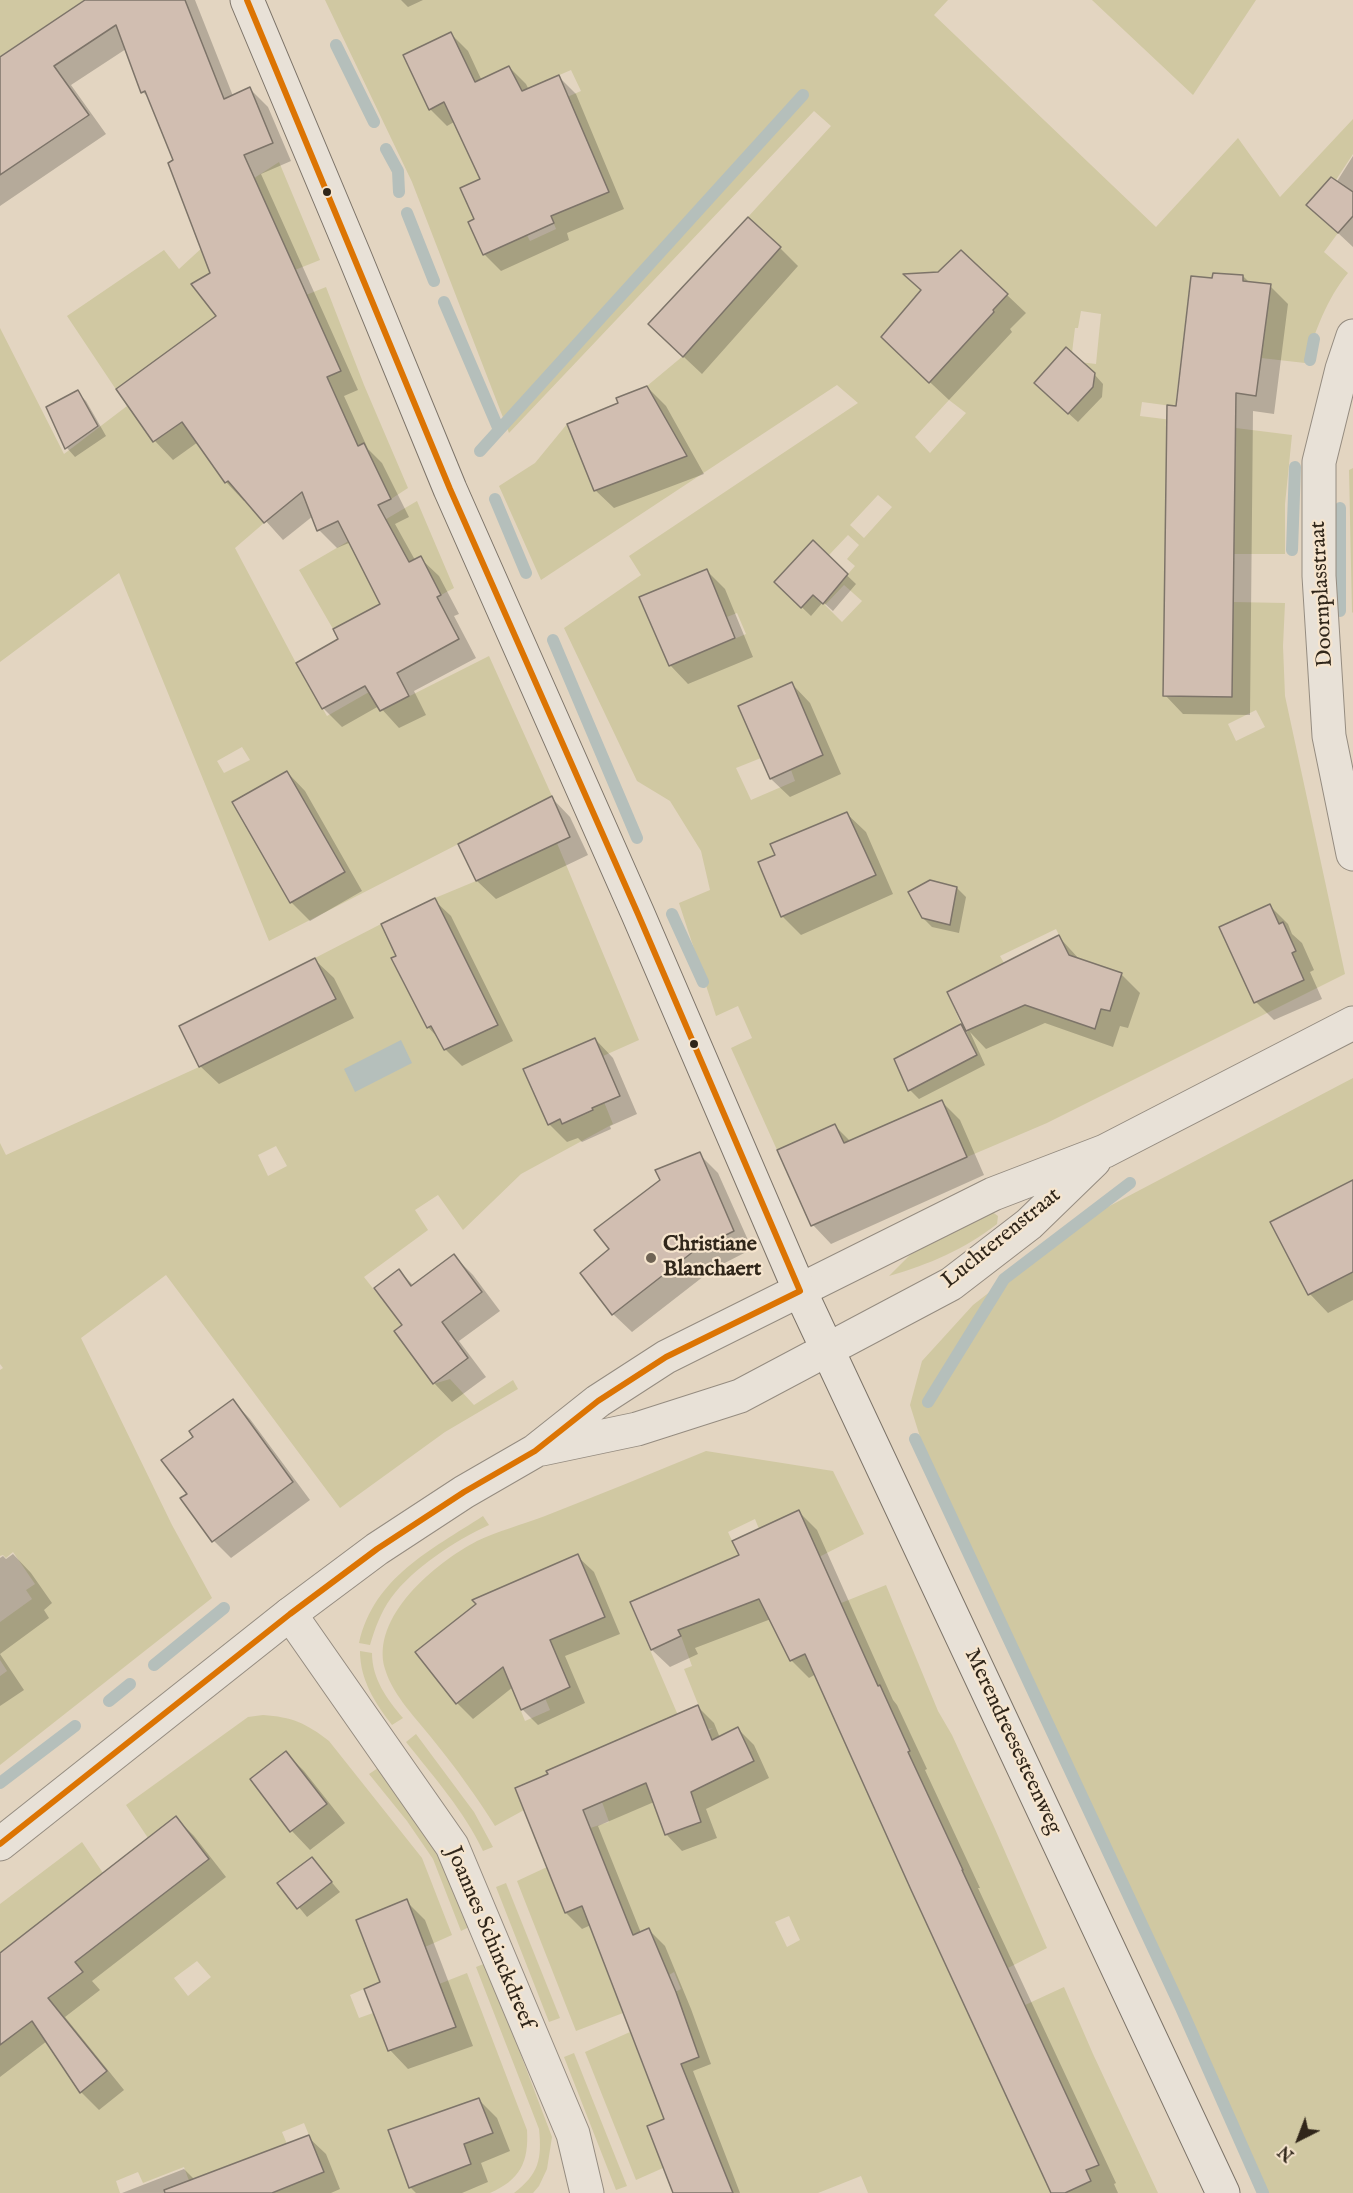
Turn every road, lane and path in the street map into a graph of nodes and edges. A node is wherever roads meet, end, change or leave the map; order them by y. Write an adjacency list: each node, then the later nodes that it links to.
1 (247, 0): 6 (street, Merendreesesteenweg)
2 (1353, 336): 3 (street, Doornplasstraat)
3 (1353, 854)
4 (1353, 1023): 5 (street, Luchterenstraat)
5 (1105, 1151): 6 (street, Luchterenstraat); 7 (street, Luchterenstraat)
6 (800, 1292): 7 (street, Merendreesesteenweg); 8 (street, Luchterenstraat)
7 (827, 1350): 8 (street, Luchterenstraat); 12 (street, Merendreesesteenweg)
8 (535, 1451): 9 (street)
9 (290, 1614): 10 (street); 11 (street, Joannes Schinckdreef)
10 (0, 1844)
11 (587, 2193)
12 (1223, 2193)

